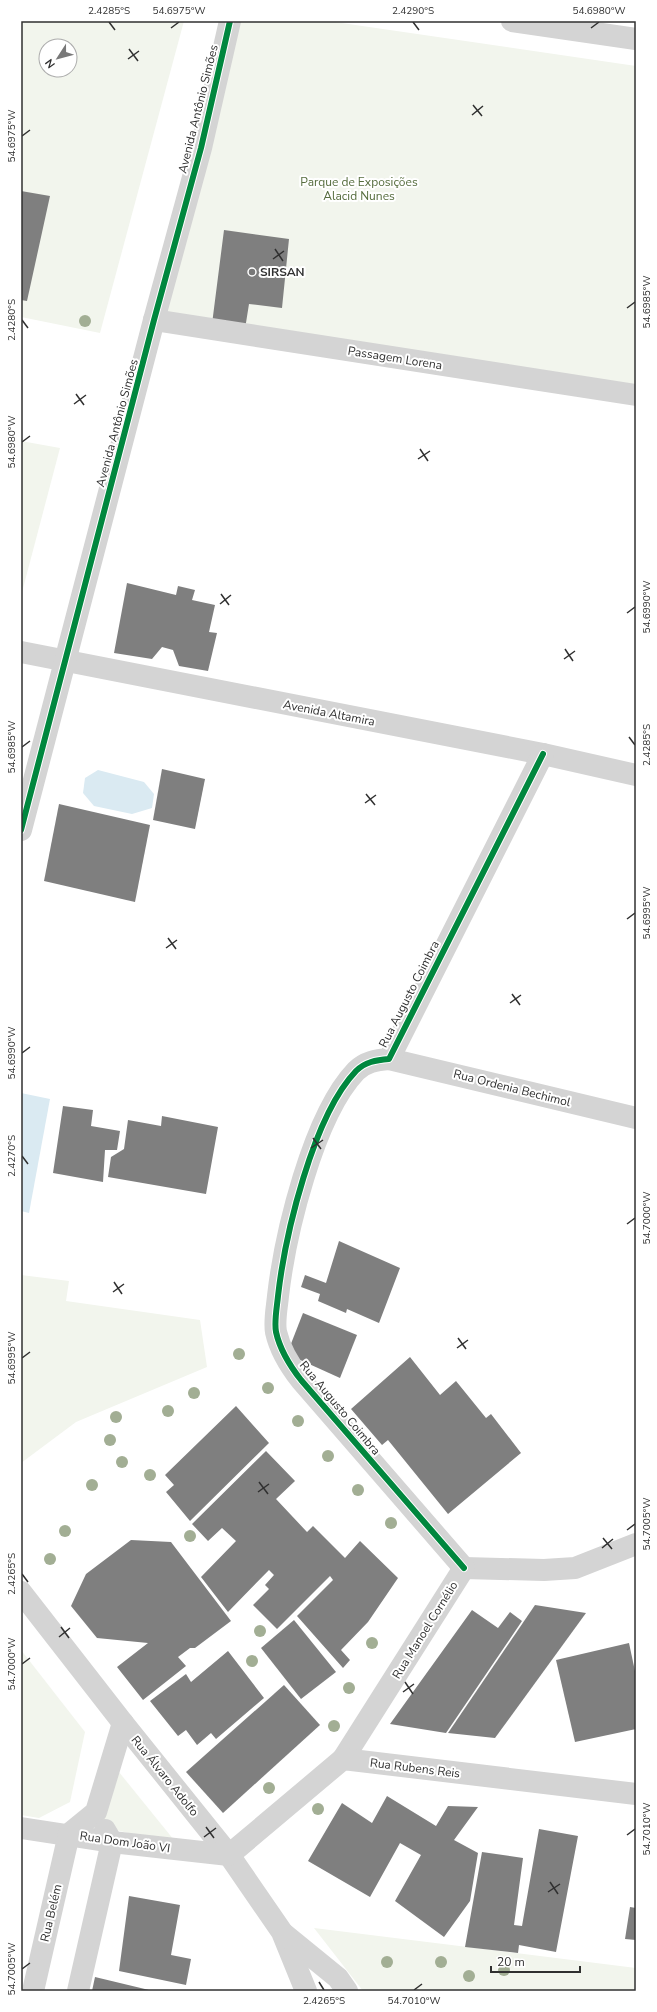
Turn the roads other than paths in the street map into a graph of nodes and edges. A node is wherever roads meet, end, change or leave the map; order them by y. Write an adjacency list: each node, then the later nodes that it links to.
1 (230, 21): 4 (street, Avenida Antônio Simões)
2 (512, 21): 3 (street)
3 (636, 39)
4 (154, 320): 5 (street, Passagem Lorena); 7 (street, Avenida Antônio Simões)
5 (636, 396)
6 (21, 652): 7 (street, Avenida Altamira)
7 (65, 662): 8 (street, Avenida Altamira); 10 (street, Avenida Antônio Simões)
8 (543, 754): 9 (street, Avenida Altamira); 11 (street, Rua Augusto Coimbra)
9 (636, 775)
10 (21, 830)
11 (389, 1059): 12 (street, Rua Ordenia Bechimol); 14 (street, Rua Augusto Coimbra)
12 (636, 1118)
13 (636, 1544): 14 (street, Rua Manoel Cornélio)
14 (464, 1568): 17 (street, Rua Manoel Cornélio)
15 (21, 1592): 16 (street, Rua Álvaro Adolfo)
16 (123, 1723): 19 (street); 23 (street, Rua Álvaro Adolfo)
17 (343, 1759): 18 (street, Rua Rubens Reis); 23 (street)
18 (636, 1794)
19 (96, 1812): 21 (street); 22 (street)
20 (21, 1828): 21 (street, Rua Dom João VI)
21 (69, 1834): 22 (street, Rua Dom João VI); 25 (street, Rua Belém)
22 (112, 1842): 23 (street, Rua Dom João VI); 26 (street)
23 (229, 1855): 24 (street, Rua Álvaro Adolfo)
24 (282, 1932): 27 (street, Rua Álvaro Adolfo); 28 (street)
25 (33, 1991)
26 (78, 1991)
27 (306, 1991)
28 (348, 1991)

